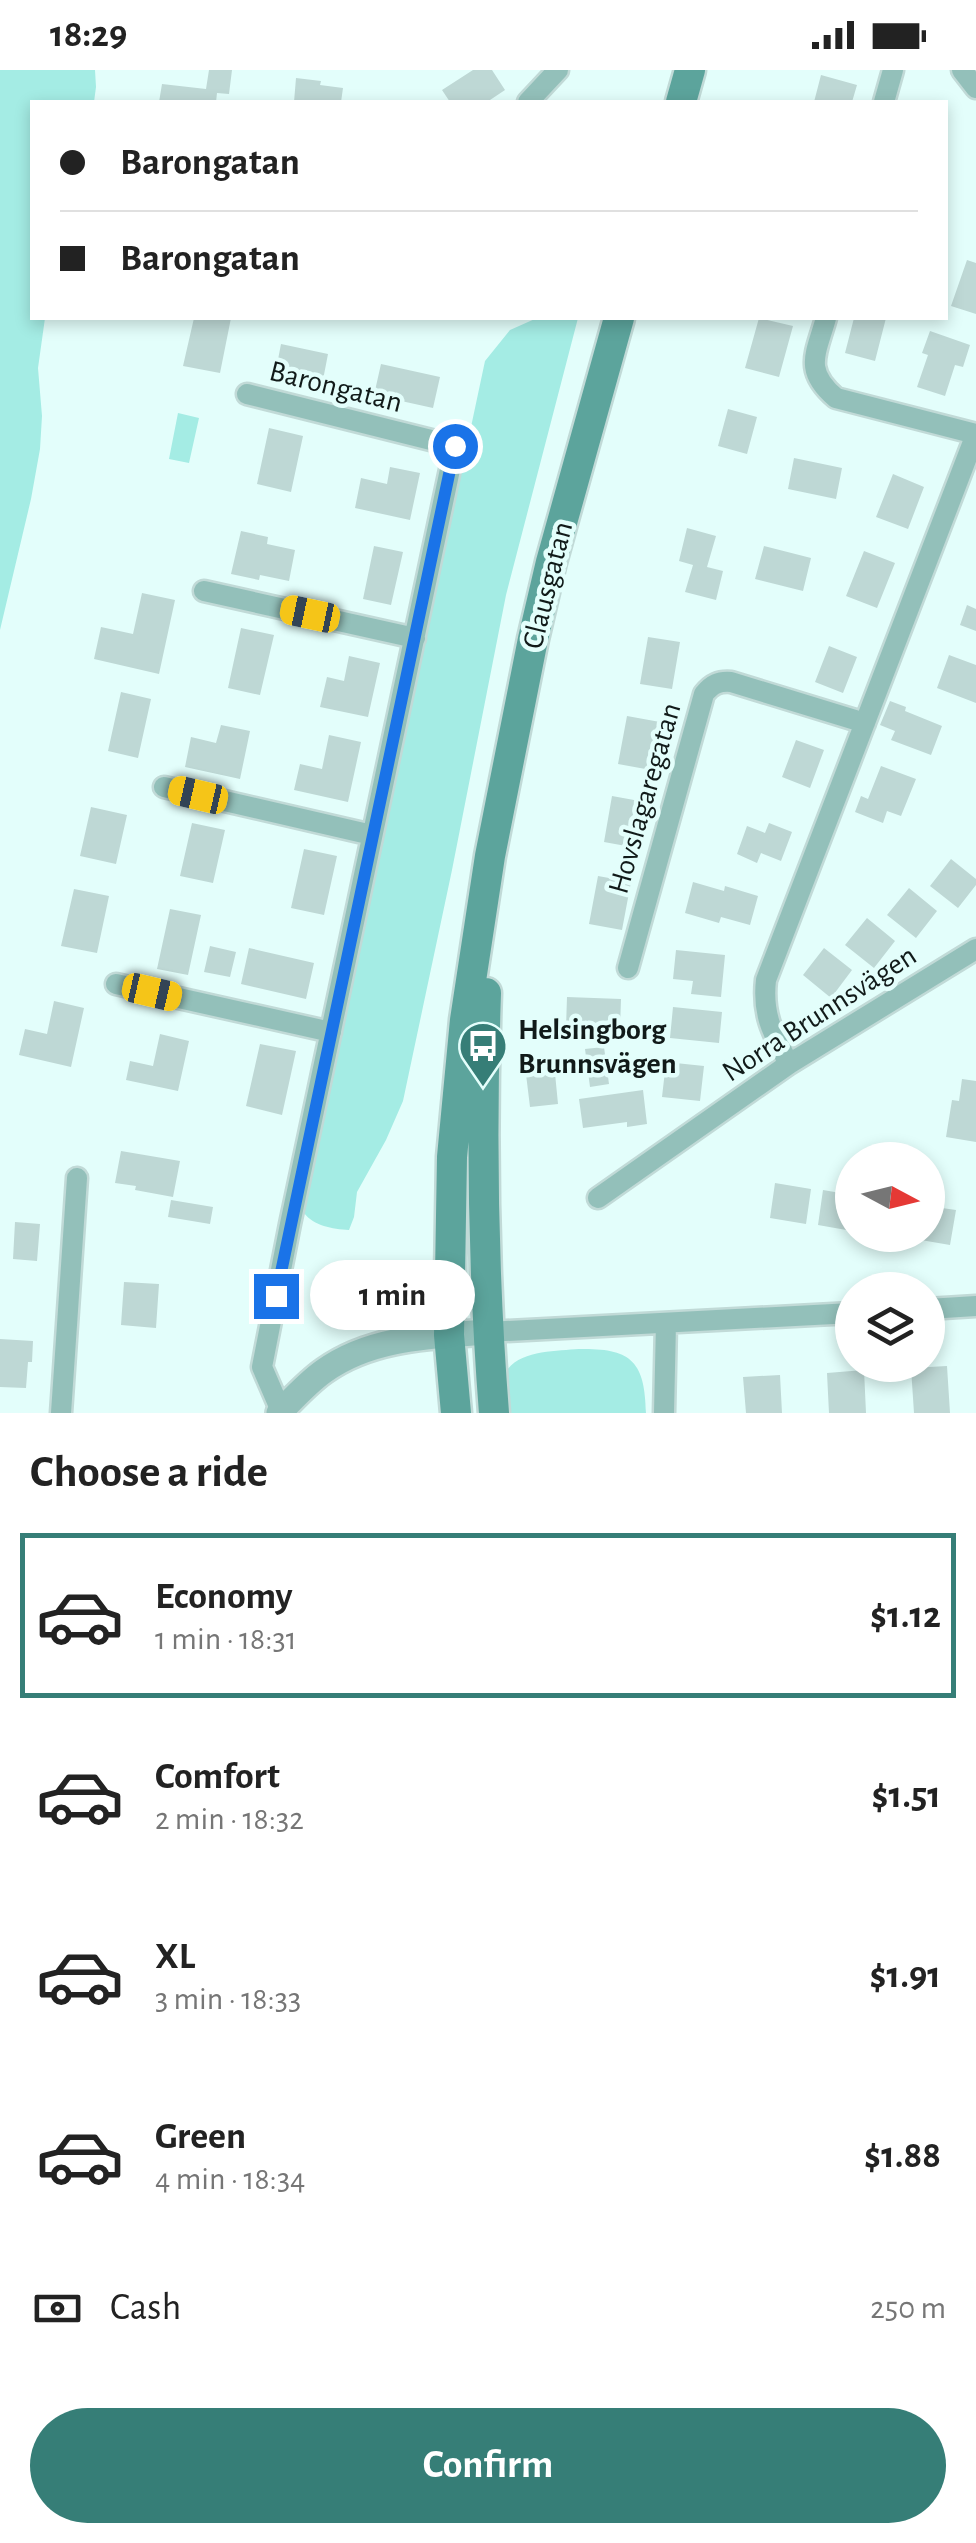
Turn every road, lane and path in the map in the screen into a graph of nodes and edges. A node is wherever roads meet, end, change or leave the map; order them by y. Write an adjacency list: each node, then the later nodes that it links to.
1 (558, 70): 6 (street)
2 (690, 70): 7 (main road)
3 (892, 70): 8 (street)
4 (962, 70): 5 (street)
5 (976, 88)
6 (530, 100)
7 (682, 100)
8 (884, 100)
9 (619, 320): 18 (main road, Clausgatan)
10 (825, 320): 12 (street)
11 (246, 394): 14 (street, Barongatan)
12 (976, 434): 15 (street)
13 (204, 590): 14 (street)
14 (415, 638): 17 (street, Barongatan)
15 (865, 722): 20 (street, Hovslagaregatan); 23 (street)
16 (164, 788): 17 (street)
17 (372, 835): 22 (street, Barongatan)
18 (490, 856): 30 (main road, Clausgatan); 31 (main road, Clausgatan)
19 (976, 949): 23 (street, Norra Brunnsvägen)
20 (628, 968)
21 (116, 984): 22 (street)
22 (331, 1032): 32 (street, Barongatan)
23 (789, 1064): 25 (street, Norra Brunnsvägen)
24 (76, 1178): 33 (street)
25 (598, 1198)
26 (976, 1306): 27 (street)
27 (945, 1307)
28 (835, 1314): 29 (street)
29 (666, 1324): 30 (street); 36 (street)
30 (488, 1332): 31 (street); 35 (main road, Clausgatan)
31 (449, 1335): 32 (street); 34 (main road, Clausgatan)
32 (280, 1412)
33 (61, 1413)
34 (456, 1413)
35 (494, 1413)
36 (664, 1413)

